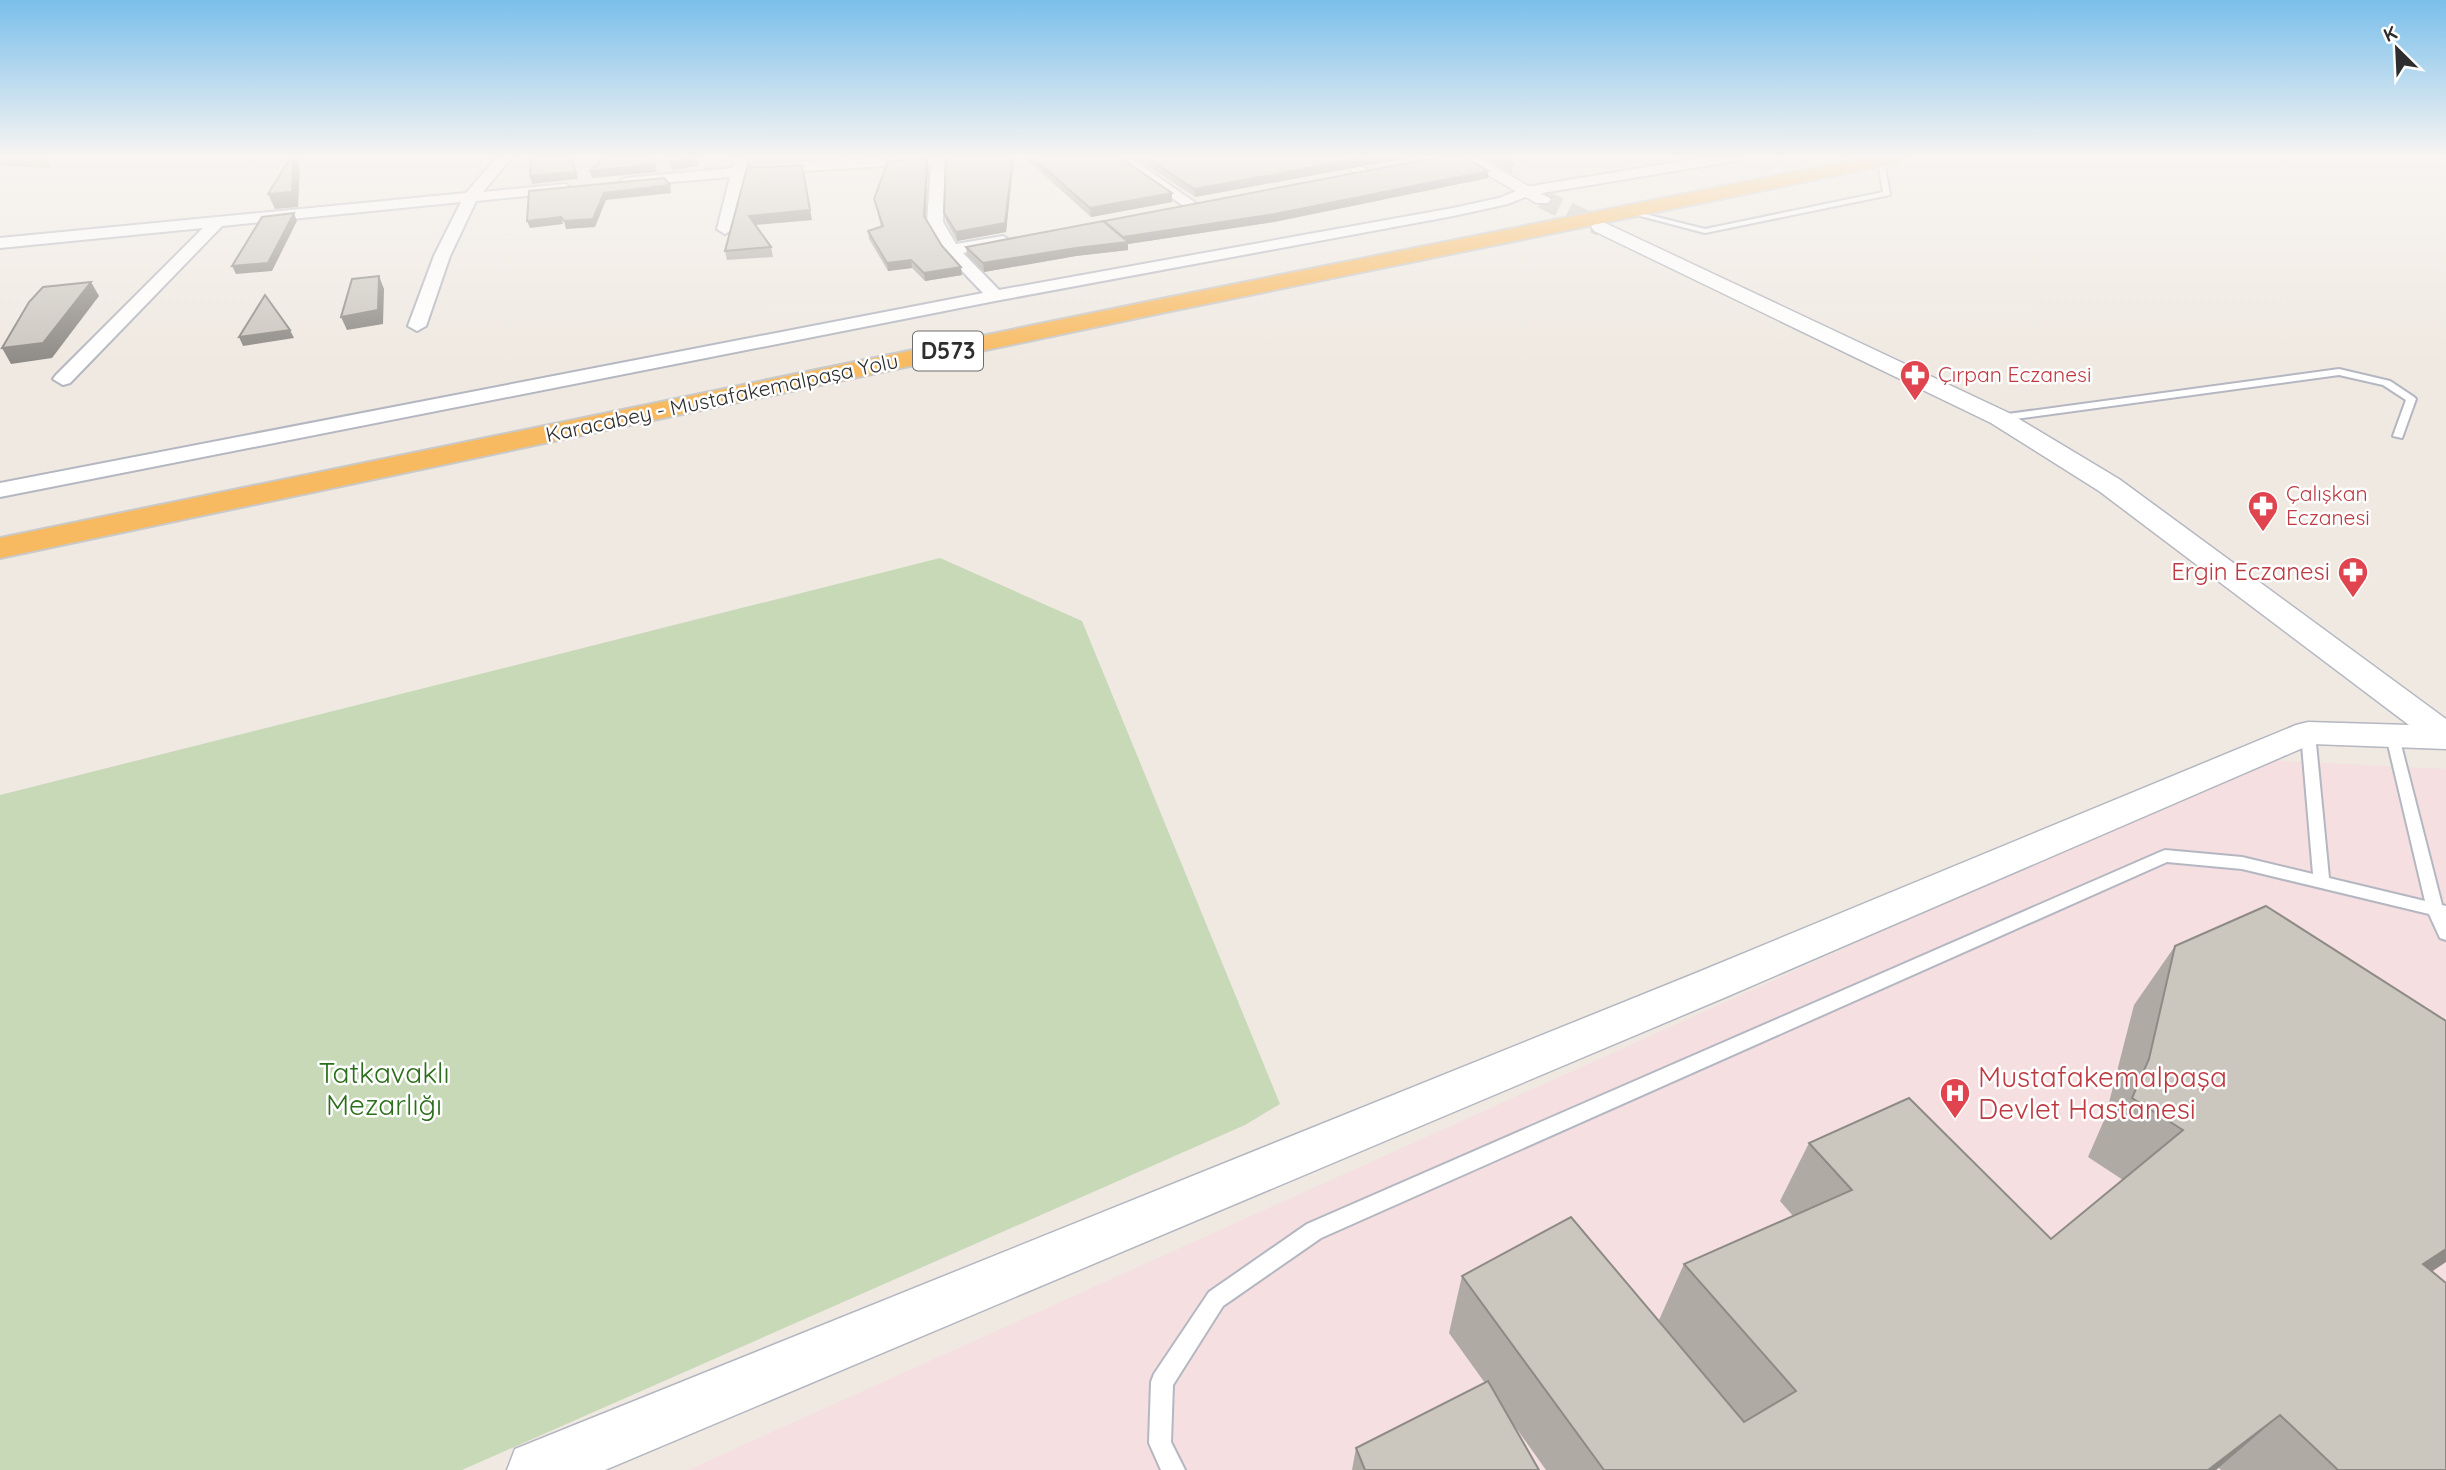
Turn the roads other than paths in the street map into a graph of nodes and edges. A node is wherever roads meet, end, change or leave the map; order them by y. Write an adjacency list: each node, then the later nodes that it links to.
1 (188, 226): 14 (street)
2 (213, 226): 18 (street)
3 (457, 226): 17 (street)
4 (726, 226): 12 (street)
5 (937, 226): 15 (street)
6 (1379, 226): 16 (street)
7 (1472, 226): 22 (highway, Karacabey - Mustafakemalpaşa Yolu / D573)
8 (1563, 226): 23 (highway, Karacabey - Mustafakemalpaşa Yolu / D573)
9 (1601, 226): 19 (street)
10 (1683, 226): 11 (lane)
11 (1731, 226)
12 (725, 229)
13 (1018, 238): 15 (street)
14 (0, 243)
15 (951, 250): 16 (street)
16 (995, 296): 21 (street)
17 (417, 326)
18 (63, 379)
19 (2000, 418): 20 (lane); 26 (street)
20 (2398, 436)
21 (0, 490)
22 (0, 527)
23 (0, 548)
24 (2308, 733): 25 (street); 27 (lane); 30 (street)
25 (2393, 736): 26 (street); 28 (lane)
26 (2446, 737)
27 (2321, 881): 28 (lane); 31 (lane)
28 (2442, 913): 29 (lane)
29 (2446, 934)
30 (536, 1470)
31 (1173, 1470)

